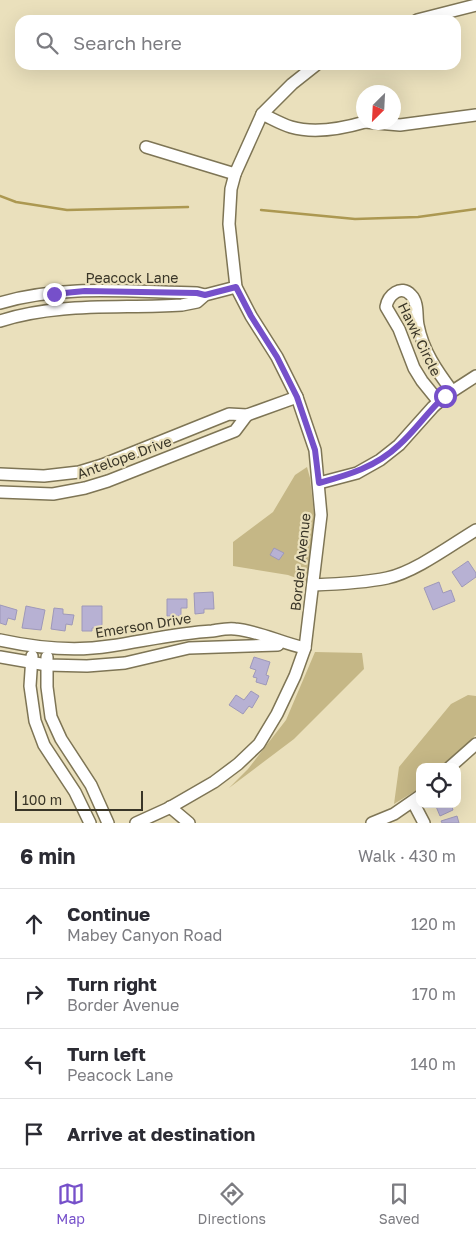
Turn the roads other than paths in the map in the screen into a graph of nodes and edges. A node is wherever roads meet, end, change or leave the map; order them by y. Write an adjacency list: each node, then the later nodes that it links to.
1 (476, 5): 2 (street)
2 (437, 15)
3 (310, 70): 4 (street, Border Avenue)
4 (262, 114): 6 (street); 9 (street, Border Avenue)
5 (476, 115): 7 (street)
6 (356, 124)
7 (401, 125)
8 (146, 146): 9 (street)
9 (235, 174): 10 (street, Border Avenue)
10 (236, 287): 12 (street, Peacock Lane); 18 (street, Border Avenue)
11 (54, 294): 12 (street, Peacock Lane); 13 (street, Peacock Lane); 14 (street)
12 (205, 295): 14 (street, Peacock Lane)
13 (0, 303)
14 (54, 309): 15 (street, Peacock Lane)
15 (0, 320)
16 (476, 376): 17 (street)
17 (452, 392): 19 (street); 19 (street, Hawk Circle)
18 (297, 397): 20 (street, Antelope Drive); 24 (street, Border Avenue)
19 (439, 402): 24 (street)
20 (247, 415): 21 (street, Antelope Drive); 23 (street, Antelope Drive)
21 (102, 465): 22 (street, Antelope Drive); 23 (street)
22 (0, 474)
23 (108, 481): 25 (street, Antelope Drive)
24 (319, 483): 27 (street, Border Avenue)
25 (0, 492)
26 (476, 530): 27 (street)
27 (313, 585): 31 (street, Border Avenue)
28 (0, 640): 30 (street, Emerson Drive)
29 (289, 645): 31 (street, Emerson Drive); 32 (street, Emerson Drive); 35 (street, Emerson Drive)
30 (33, 647): 32 (street, Emerson Drive); 34 (street)
31 (305, 648): 40 (street, Border Avenue)
32 (47, 649): 35 (street)
33 (0, 657): 34 (street, Emerson Drive)
34 (32, 663): 35 (street, Emerson Drive); 41 (street)
35 (47, 665): 42 (street)
36 (476, 744): 37 (street)
37 (455, 763)
38 (416, 799): 46 (street)
39 (419, 808): 47 (street)
40 (167, 809): 43 (street, Border Avenue); 44 (street); 45 (street)
41 (90, 823)
42 (108, 823)
43 (136, 823)
44 (178, 823)
45 (189, 823)
46 (372, 823)
47 (424, 823)

